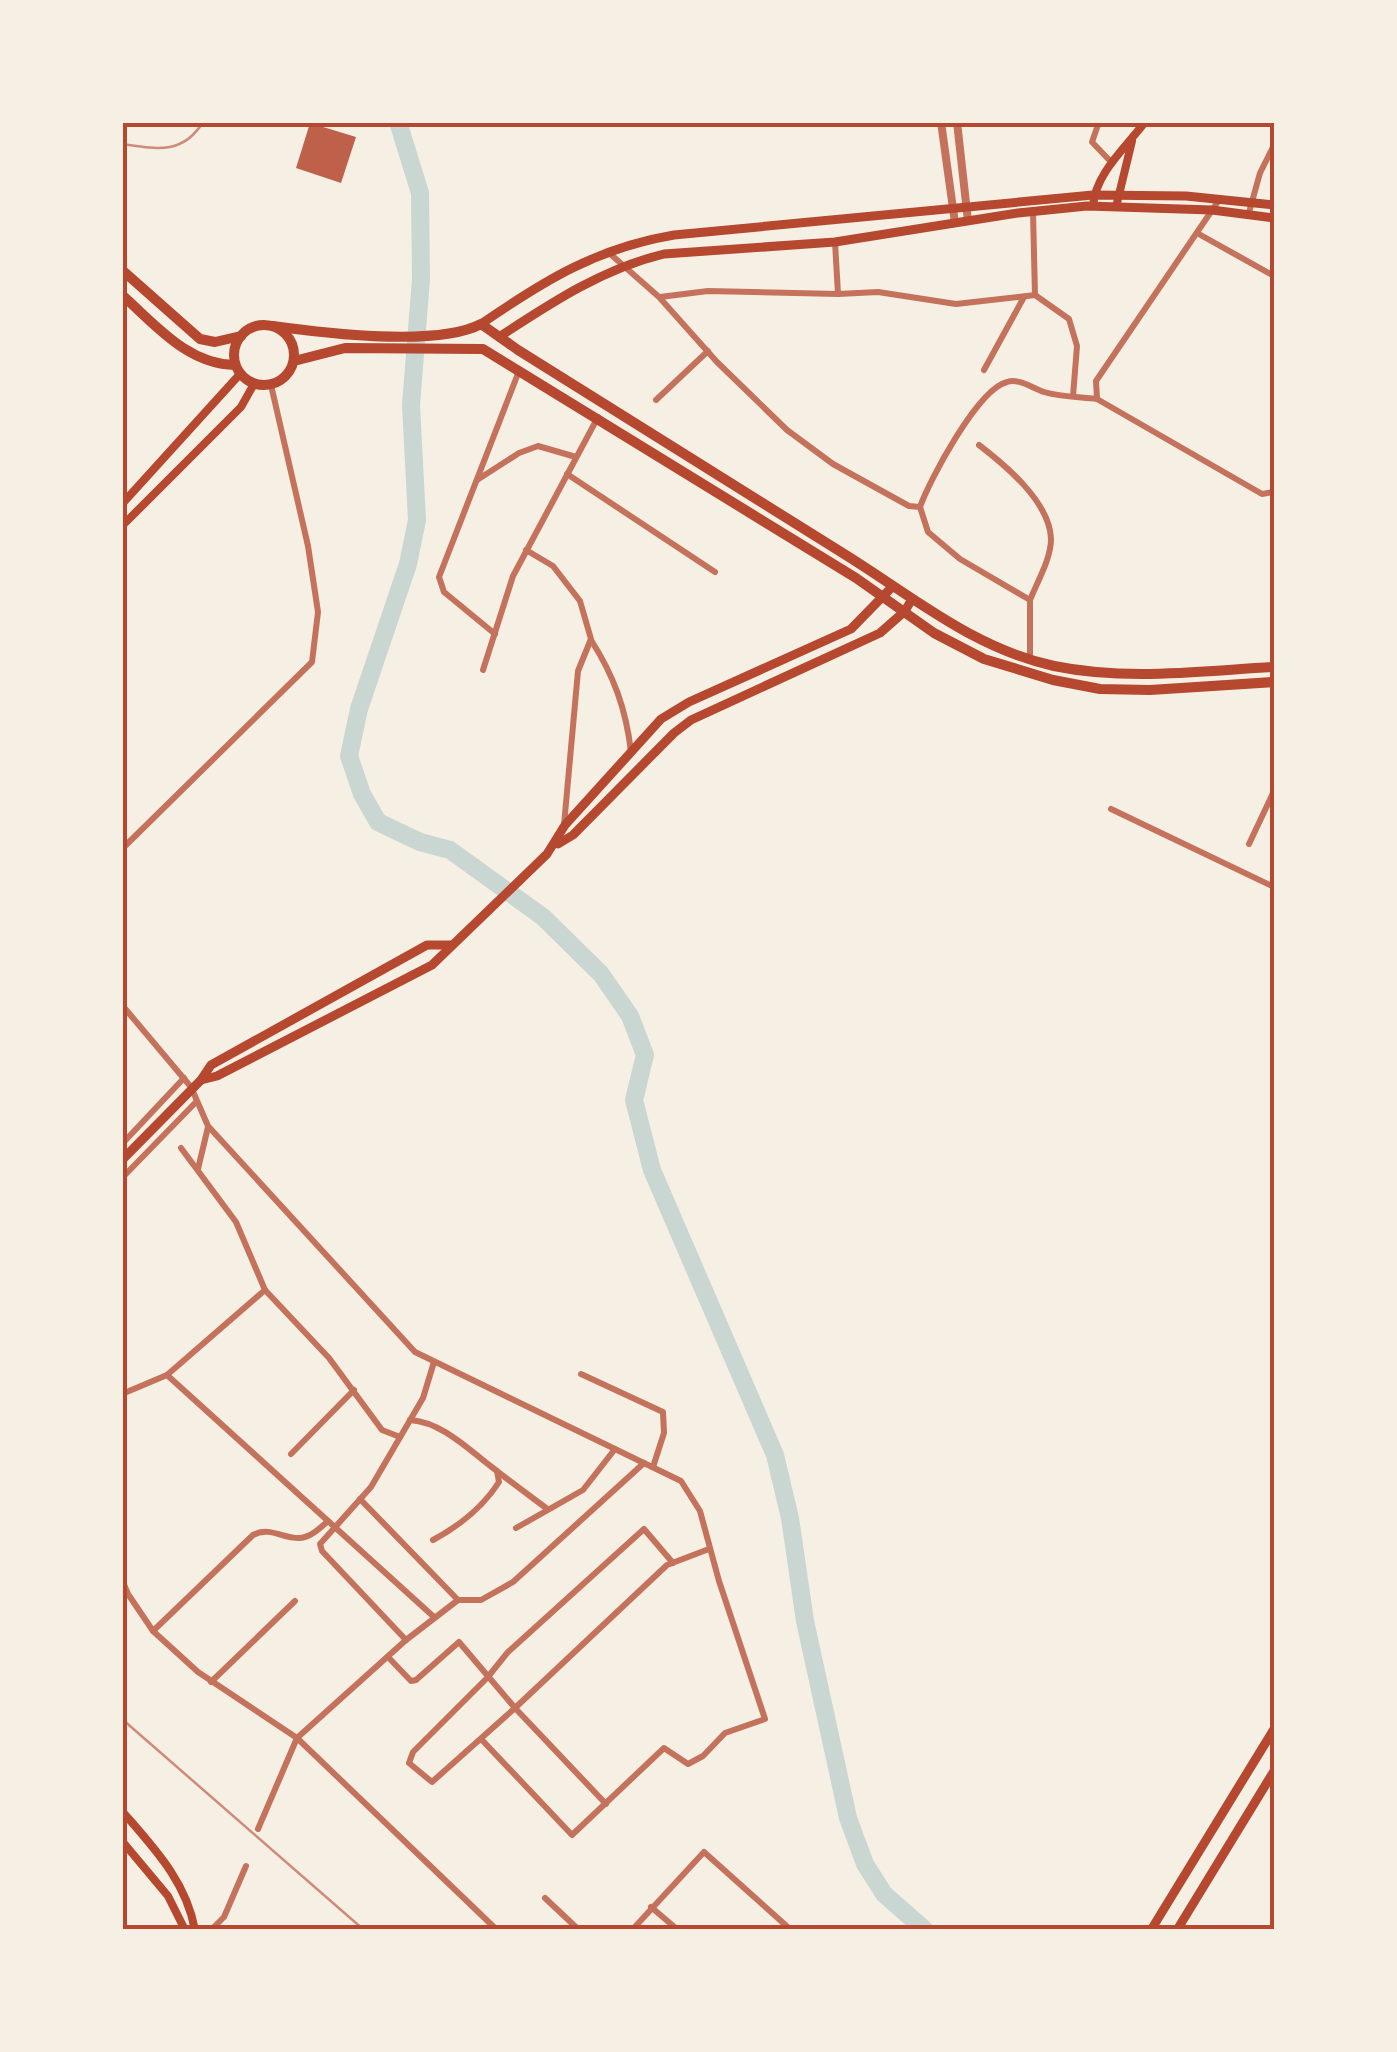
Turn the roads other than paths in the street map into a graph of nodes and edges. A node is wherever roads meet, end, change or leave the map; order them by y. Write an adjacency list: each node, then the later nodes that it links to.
1 (941, 122): 14 (street)
2 (957, 122): 14 (street)
3 (1099, 122): 7 (street)
4 (1145, 122): 5 (main road)
5 (1133, 136): 7 (main road); 8 (main road)
6 (1274, 145): 11 (street)
7 (1112, 163): 10 (main road)
8 (1118, 195): 9 (main road); 10 (main road); 13 (main road)
9 (1219, 200): 11 (main road); 15 (street)
10 (1093, 201): 13 (main road); 14 (main road); 16 (main road)
11 (1248, 204): 12 (main road); 17 (street)
12 (1274, 205)
13 (1116, 207): 15 (main road)
14 (960, 210): 19 (street); 20 (street); 23 (main road)
15 (1212, 210): 17 (main road); 21 (street)
16 (1033, 212): 19 (main road); 29 (street)
17 (1248, 216): 18 (main road)
18 (1274, 218)
19 (968, 221): 20 (main road)
20 (955, 224): 22 (main road)
21 (1196, 233): 26 (street); 47 (street)
22 (836, 242): 24 (main road); 28 (street)
23 (607, 251): 24 (street); 32 (main road)
24 (622, 266): 31 (street); 36 (main road)
25 (122, 270): 35 (highway)
26 (1274, 276)
27 (122, 294): 42 (highway)
28 (838, 294): 30 (street); 31 (street)
29 (1035, 295): 30 (street); 46 (street)
30 (1024, 296): 43 (street)
31 (659, 297): 39 (street)
32 (482, 324): 34 (highway); 36 (highway)
33 (273, 326): 35 (highway); 37 (highway); 40 (highway)
34 (460, 333): 37 (highway); 38 (highway)
35 (241, 336): 42 (highway)
36 (499, 337): 38 (highway); 60 (highway)
37 (360, 341): 38 (highway); 40 (highway)
38 (483, 348): 41 (highway)
39 (708, 351): 48 (street); 56 (street)
40 (294, 361): 45 (highway)
41 (520, 368): 49 (highway); 53 (street)
42 (238, 370): 44 (highway); 55 (main road)
43 (984, 370)
44 (254, 384): 45 (highway); 57 (main road)
45 (271, 385): 79 (street)
46 (1073, 396): 47 (street); 56 (street)
47 (1098, 399): 54 (street)
48 (656, 400)
49 (598, 417): 51 (street); 61 (highway)
50 (979, 445): 63 (street)
51 (576, 457): 52 (street); 53 (street)
52 (567, 474): 58 (street); 59 (street)
53 (476, 481): 65 (street)
54 (1274, 492)
55 (122, 504)
56 (920, 507): 63 (street)
57 (122, 526)
58 (526, 550): 65 (street); 66 (street)
59 (715, 572)
60 (893, 586): 61 (main road); 62 (highway)
61 (884, 596): 64 (highway); 71 (main road)
62 (912, 599): 64 (main road); 67 (highway)
63 (1030, 600): 67 (street)
64 (904, 612): 70 (highway); 78 (main road)
65 (494, 634): 69 (street)
66 (590, 638): 71 (street); 76 (street)
67 (1030, 659): 68 (highway)
68 (1274, 666)
69 (483, 670)
70 (1274, 682)
71 (631, 752): 76 (main road)
72 (1274, 791): 74 (street)
73 (1111, 808): 80 (street)
74 (1266, 810): 75 (street); 77 (street)
75 (1274, 814)
76 (564, 828): 78 (main road)
77 (1249, 844)
78 (556, 845): 81 (main road)
79 (122, 849)
80 (1274, 887)
81 (450, 945): 83 (main road); 83 (main road)
82 (122, 1006): 84 (street)
83 (201, 1080): 84 (main road)
84 (188, 1083): 85 (street); 87 (street); 89 (main road)
85 (196, 1102): 86 (street); 91 (street)
86 (208, 1126): 90 (street); 93 (street)
87 (122, 1144)
88 (181, 1148): 90 (street)
89 (122, 1160)
90 (198, 1168): 92 (street)
91 (122, 1178)
92 (265, 1290): 95 (street); 96 (street)
93 (434, 1362): 98 (street); 100 (street)
94 (581, 1374): 103 (street)
95 (167, 1375): 97 (street); 107 (street)
96 (354, 1390): 99 (street); 101 (street)
97 (122, 1394)
98 (410, 1420): 99 (street); 104 (street)
99 (400, 1437): 105 (street)
100 (615, 1449): 102 (street); 106 (street)
101 (291, 1454)
102 (644, 1463): 103 (street); 113 (street)
103 (653, 1467): 110 (street)
104 (497, 1471): 106 (street); 109 (street)
105 (360, 1499): 107 (street); 113 (street)
106 (546, 1508): 108 (street)
107 (331, 1524): 115 (street); 116 (street); 117 (street)
108 (516, 1528)
109 (433, 1540)
110 (709, 1549): 111 (street); 126 (street)
111 (674, 1562): 119 (street); 121 (street)
112 (122, 1580): 116 (street)
113 (458, 1600): 115 (street)
114 (296, 1601): 120 (street)
115 (434, 1618): 117 (street)
116 (154, 1631): 120 (street)
117 (406, 1640): 118 (street)
118 (388, 1658): 119 (street); 123 (street)
119 (488, 1678): 121 (street); 124 (street)
120 (211, 1682): 123 (street)
121 (515, 1708): 124 (street); 126 (street)
122 (1274, 1729): 140 (main road)
123 (297, 1738): 128 (street); 135 (street)
124 (482, 1740): 126 (street)
125 (1274, 1771): 141 (main road)
126 (606, 1804)
127 (122, 1812): 133 (main road)
128 (258, 1829)
129 (122, 1841): 133 (main road)
130 (246, 1866): 134 (street)
131 (545, 1898): 136 (street)
132 (652, 1906): 137 (street); 138 (street); 139 (street)
133 (191, 1930)
134 (211, 1930)
135 (496, 1930)
136 (579, 1930)
137 (632, 1930)
138 (678, 1930)
139 (791, 1930)
140 (1152, 1930)
141 (1177, 1930)

